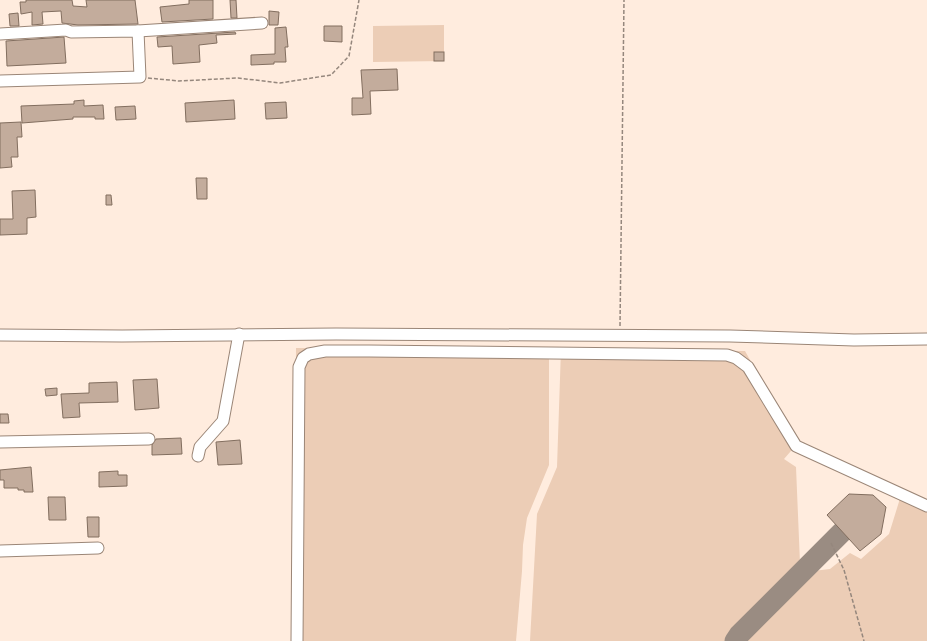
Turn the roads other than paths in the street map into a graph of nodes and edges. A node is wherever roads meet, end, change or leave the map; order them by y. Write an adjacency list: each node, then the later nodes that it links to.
1 (262, 23): 2 (street)
2 (138, 31): 3 (street); 4 (street)
3 (0, 34)
4 (0, 81)
5 (239, 334): 6 (street); 7 (street); 10 (street)
6 (0, 335)
7 (927, 339)
8 (149, 439): 9 (street)
9 (0, 442)
10 (198, 456)
11 (927, 506): 14 (street)
12 (98, 548): 13 (street)
13 (0, 551)
14 (297, 641)

